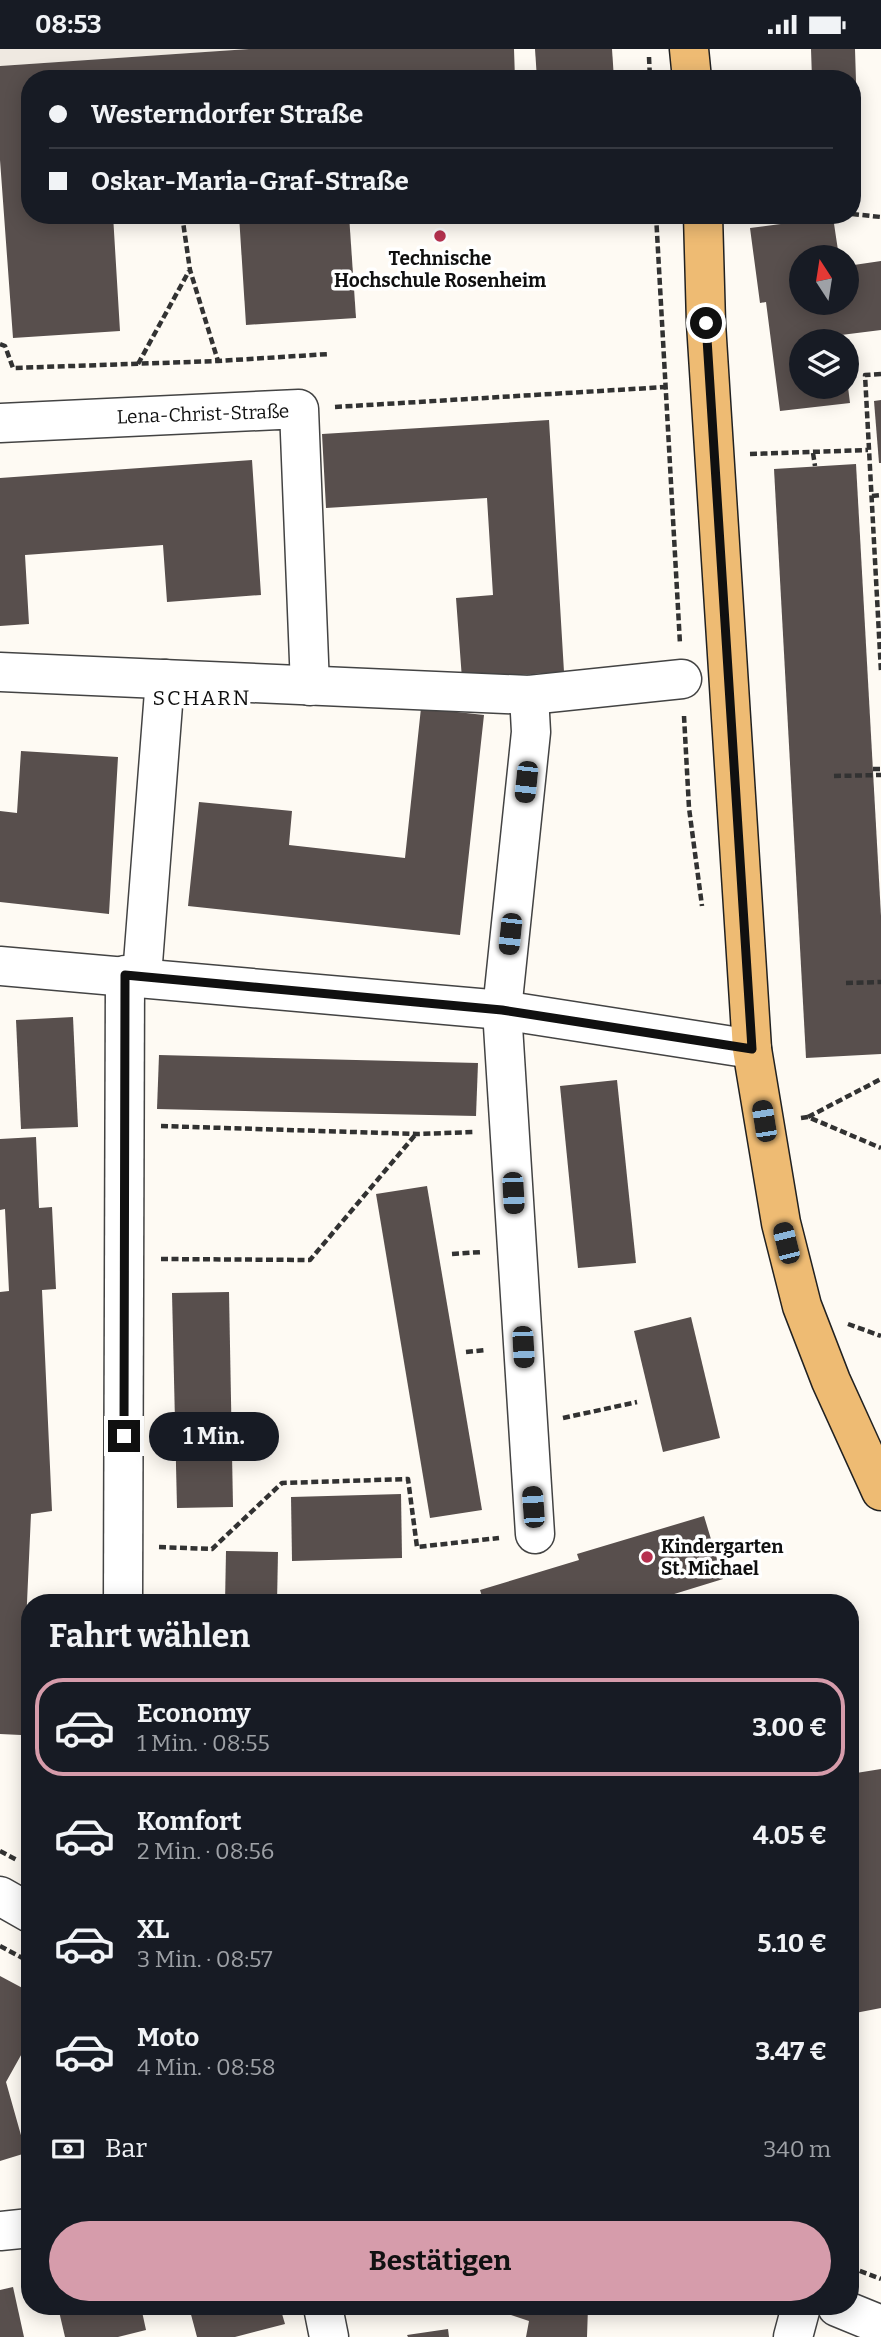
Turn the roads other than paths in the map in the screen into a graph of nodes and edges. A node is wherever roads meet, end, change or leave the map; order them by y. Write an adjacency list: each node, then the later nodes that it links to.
1 (689, 49): 2 (main road)
2 (691, 70)
3 (702, 224): 13 (main road)
4 (0, 423): 8 (street, Lena-Christ-Straße)
5 (0, 672): 6 (street)
6 (165, 679): 8 (street); 11 (street)
7 (682, 679): 9 (street)
8 (310, 686): 9 (street)
9 (530, 713): 12 (street)
10 (0, 966): 11 (street)
11 (133, 976): 12 (street); 16 (street)
12 (502, 1010): 13 (street); 15 (street)
13 (752, 1049): 14 (main road)
14 (881, 1491)
15 (534, 1534)
16 (123, 1594)
17 (0, 1896): 18 (street)
18 (21, 1908)
19 (21, 2229): 20 (street)
20 (0, 2231)
21 (325, 2315): 25 (street)
22 (800, 2315): 26 (street)
23 (857, 2315): 24 (street)
24 (881, 2325)
25 (329, 2337)
26 (793, 2337)

